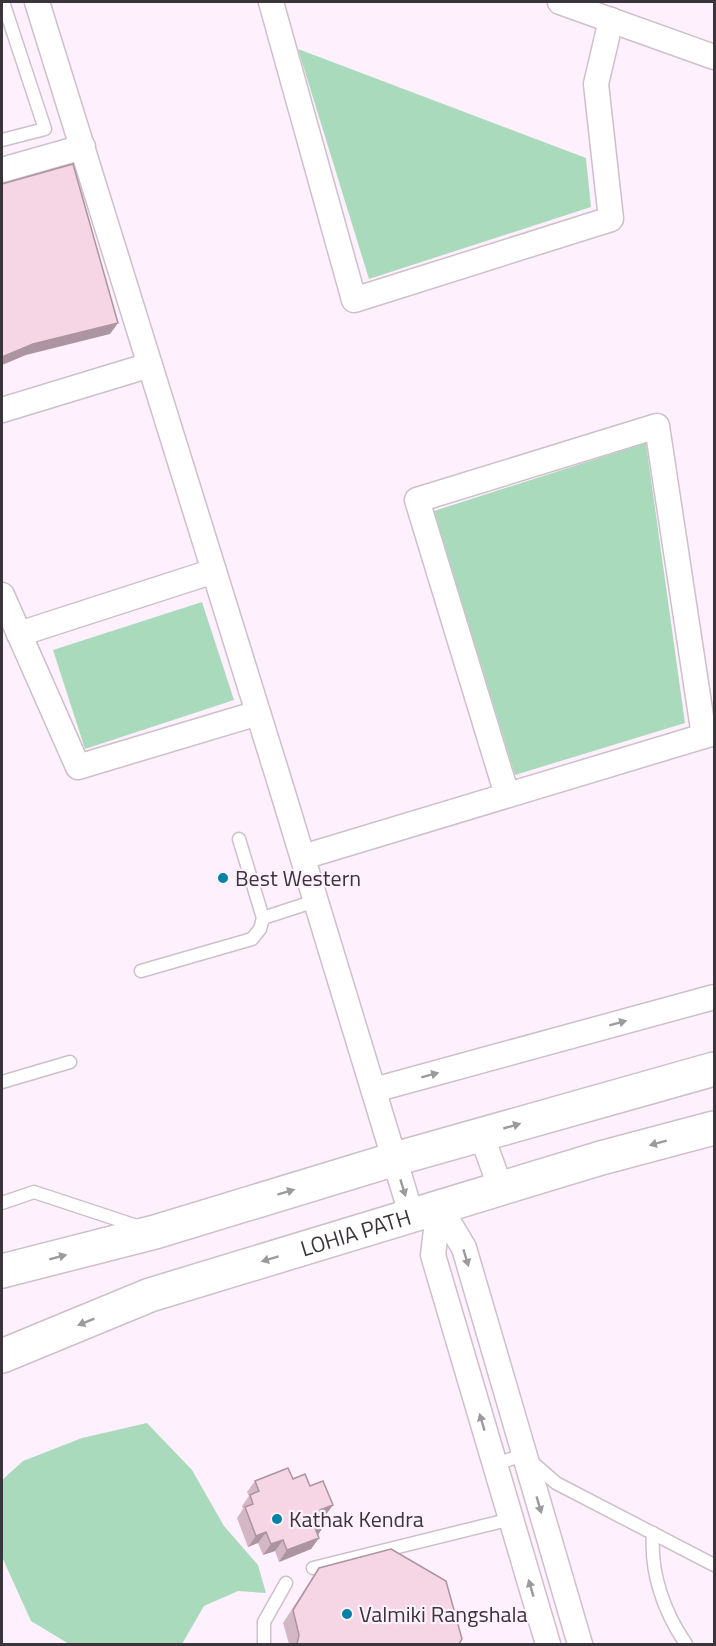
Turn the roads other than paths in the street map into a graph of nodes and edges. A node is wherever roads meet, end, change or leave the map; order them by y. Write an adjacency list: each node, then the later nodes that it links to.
1 (3, 2): 7 (lane)
2 (38, 2): 8 (street)
3 (271, 2): 5 (street)
4 (560, 2): 5 (street)
5 (611, 20): 6 (street)
6 (714, 57)
7 (2, 140)
8 (83, 147): 9 (street); 10 (street)
9 (2, 170)
10 (150, 365): 11 (street); 12 (street)
11 (2, 410)
12 (214, 571): 14 (street); 15 (street)
13 (2, 595): 14 (street)
14 (19, 634): 15 (street)
15 (258, 713): 19 (street)
16 (709, 734): 17 (street); 17 (street)
17 (507, 795): 19 (street)
18 (239, 839): 21 (lane)
19 (303, 857): 20 (street)
20 (315, 901): 21 (lane); 27 (street)
21 (264, 918): 22 (lane)
22 (141, 971)
23 (714, 997): 27 (street, one-way to 23)
24 (70, 1062): 26 (lane)
25 (714, 1069): 29 (main road, one-way to 25)
26 (2, 1082)
27 (374, 1090): 30 (street)
28 (714, 1128): 31 (main road, LOHIA PATH, one-way to 31)
29 (481, 1134): 30 (main road); 31 (street)
30 (395, 1158): 33 (street, one-way to 33); 34 (main road, one-way to 30)
31 (501, 1190): 33 (main road, LOHIA PATH)
32 (2, 1203): 34 (lane)
33 (425, 1211): 36 (main road, LOHIA PATH, one-way to 36); 37 (street, one-way to 37); 38 (street, one-way to 33)
34 (155, 1232): 35 (main road, one-way to 34)
35 (2, 1271)
36 (2, 1356)
37 (524, 1455): 38 (lane); 40 (lane); 46 (street, one-way to 46)
38 (495, 1464): 39 (street)
39 (511, 1519): 42 (lane); 45 (street, one-way to 39)
40 (653, 1533): 41 (lane); 47 (lane)
41 (714, 1565)
42 (313, 1568)
43 (286, 1583): 44 (lane)
44 (264, 1644)
45 (548, 1644)
46 (580, 1644)
47 (686, 1644)

